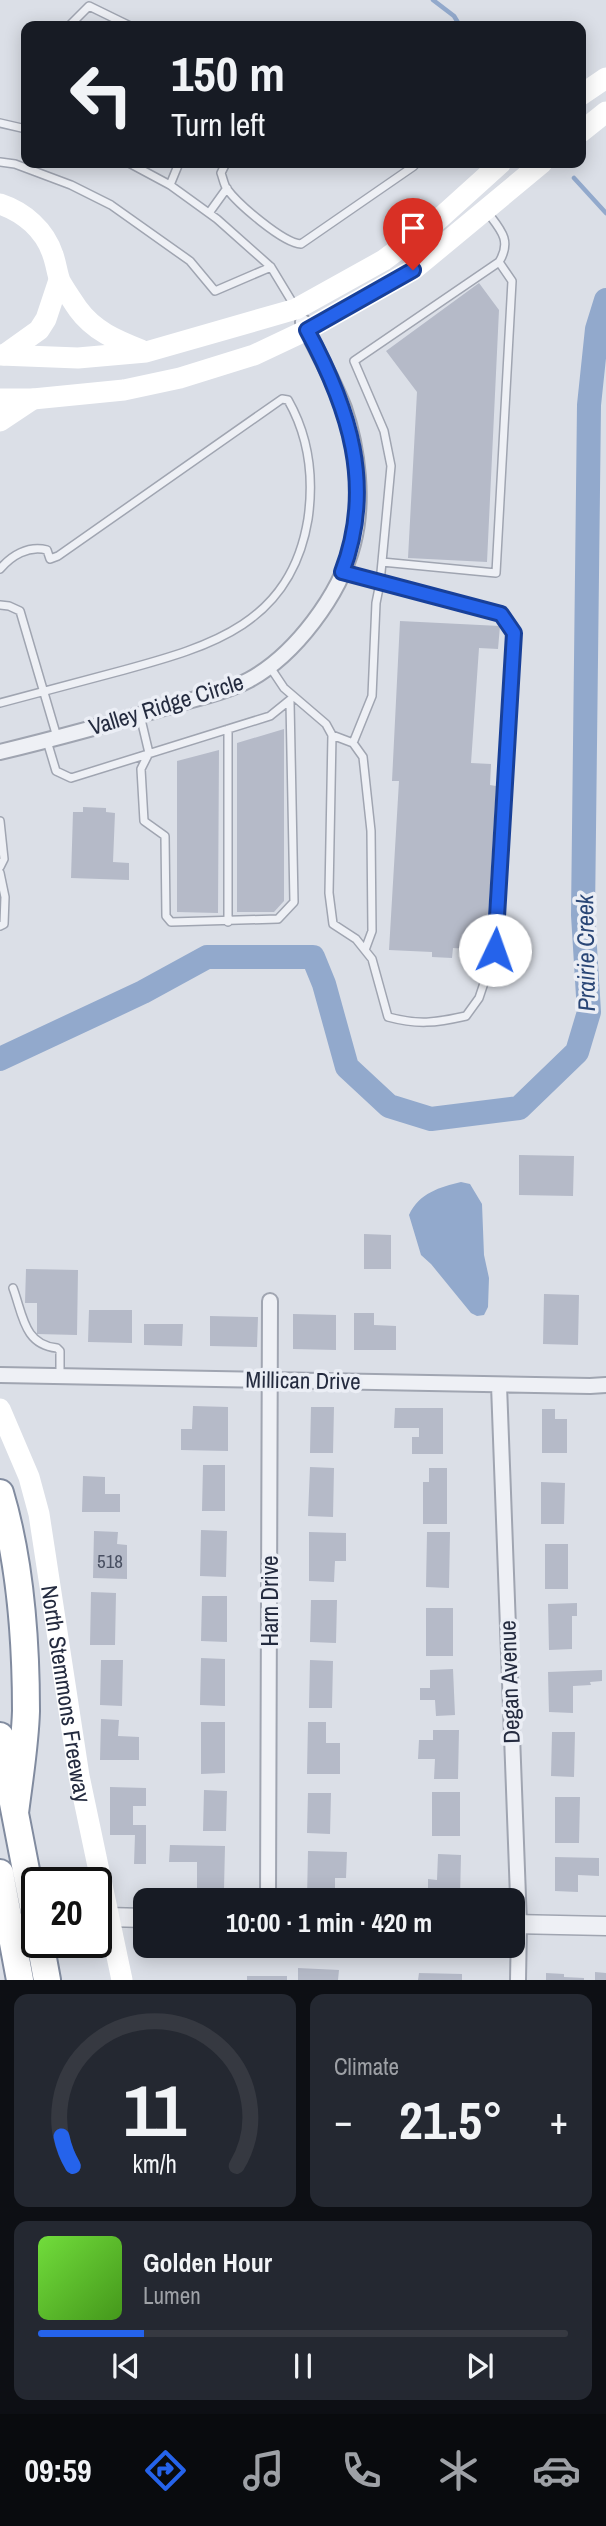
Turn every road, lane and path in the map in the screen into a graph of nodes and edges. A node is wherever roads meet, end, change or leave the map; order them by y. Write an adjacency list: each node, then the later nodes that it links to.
1 (74, 21): 2 (lane)
2 (120, 21)
3 (606, 78): 4 (main road)
4 (586, 92)
5 (606, 113): 8 (main road)
6 (0, 124): 7 (lane)
7 (21, 128)
8 (586, 128)
9 (0, 162): 10 (lane)
10 (21, 166)
11 (26, 168): 24 (lane)
12 (138, 168): 18 (lane)
13 (177, 168): 18 (lane)
14 (224, 168): 19 (lane)
15 (411, 168): 19 (lane)
16 (495, 168): 26 (main road)
17 (536, 168): 21 (main road)
18 (170, 185): 22 (lane)
19 (227, 188): 22 (lane)
20 (0, 204): 25 (main road)
21 (485, 209): 23 (lane); 27 (main road)
22 (209, 213): 24 (lane)
23 (499, 262): 33 (lane); 33 (lane)
24 (271, 267): 26 (lane)
25 (60, 279): 28 (main road); 29 (main road)
26 (296, 309): 27 (street, Valley Ridge Circle); 28 (main road)
27 (307, 330): 31 (main road); 35 (street, Valley Ridge Circle)
28 (146, 352): 29 (main road)
29 (2, 355)
30 (0, 399): 31 (main road)
31 (33, 399): 32 (main road)
32 (0, 421)
33 (382, 562): 36 (lane)
34 (0, 569): 39 (lane)
35 (342, 572): 36 (lane); 38 (street, Valley Ridge Circle)
36 (380, 583): 46 (lane); 54 (lane)
37 (0, 605): 39 (lane)
38 (269, 666): 40 (lane); 42 (street, Valley Ridge Circle)
39 (43, 691): 41 (lane); 45 (lane)
40 (291, 699): 43 (lane); 44 (lane); 52 (lane)
41 (0, 703)
42 (141, 715): 45 (street, Valley Ridge Circle); 48 (lane)
43 (228, 729): 48 (lane); 52 (lane)
44 (332, 735): 46 (lane); 54 (lane)
45 (52, 739): 47 (street, Valley Ridge Circle); 48 (lane)
46 (353, 743): 54 (lane)
47 (0, 752)
48 (149, 753): 52 (lane)
49 (0, 821): 50 (lane)
50 (0, 867)
51 (0, 873): 53 (lane)
52 (228, 922)
53 (0, 926)
54 (365, 950)
55 (13, 1288): 58 (lane)
56 (270, 1301): 59 (street, Harn Drive)
57 (0, 1375): 58 (street, Millican Drive)
58 (60, 1376): 59 (street, Millican Drive)
59 (270, 1379): 60 (street, Millican Drive); 69 (street, Harn Drive)
60 (499, 1385): 61 (street, Millican Drive); 70 (street, Degan Avenue)
61 (606, 1385)
62 (0, 1409): 67 (main road, North Stemmons Freeway)
63 (0, 1493): 65 (highway)
64 (0, 1736): 65 (highway)
65 (15, 1813): 66 (highway)
66 (25, 1867)
67 (97, 1867)
68 (0, 1873): 78 (highway)
69 (268, 1888)
70 (515, 1888)
71 (112, 1917): 72 (street)
72 (133, 1918)
73 (525, 1924): 74 (street)
74 (606, 1926)
75 (112, 1938): 80 (main road, North Stemmons Freeway)
76 (43, 1958): 79 (highway)
77 (517, 1958): 81 (street, Degan Avenue)
78 (20, 1980)
79 (47, 1980)
80 (122, 1980)
81 (518, 1980)

